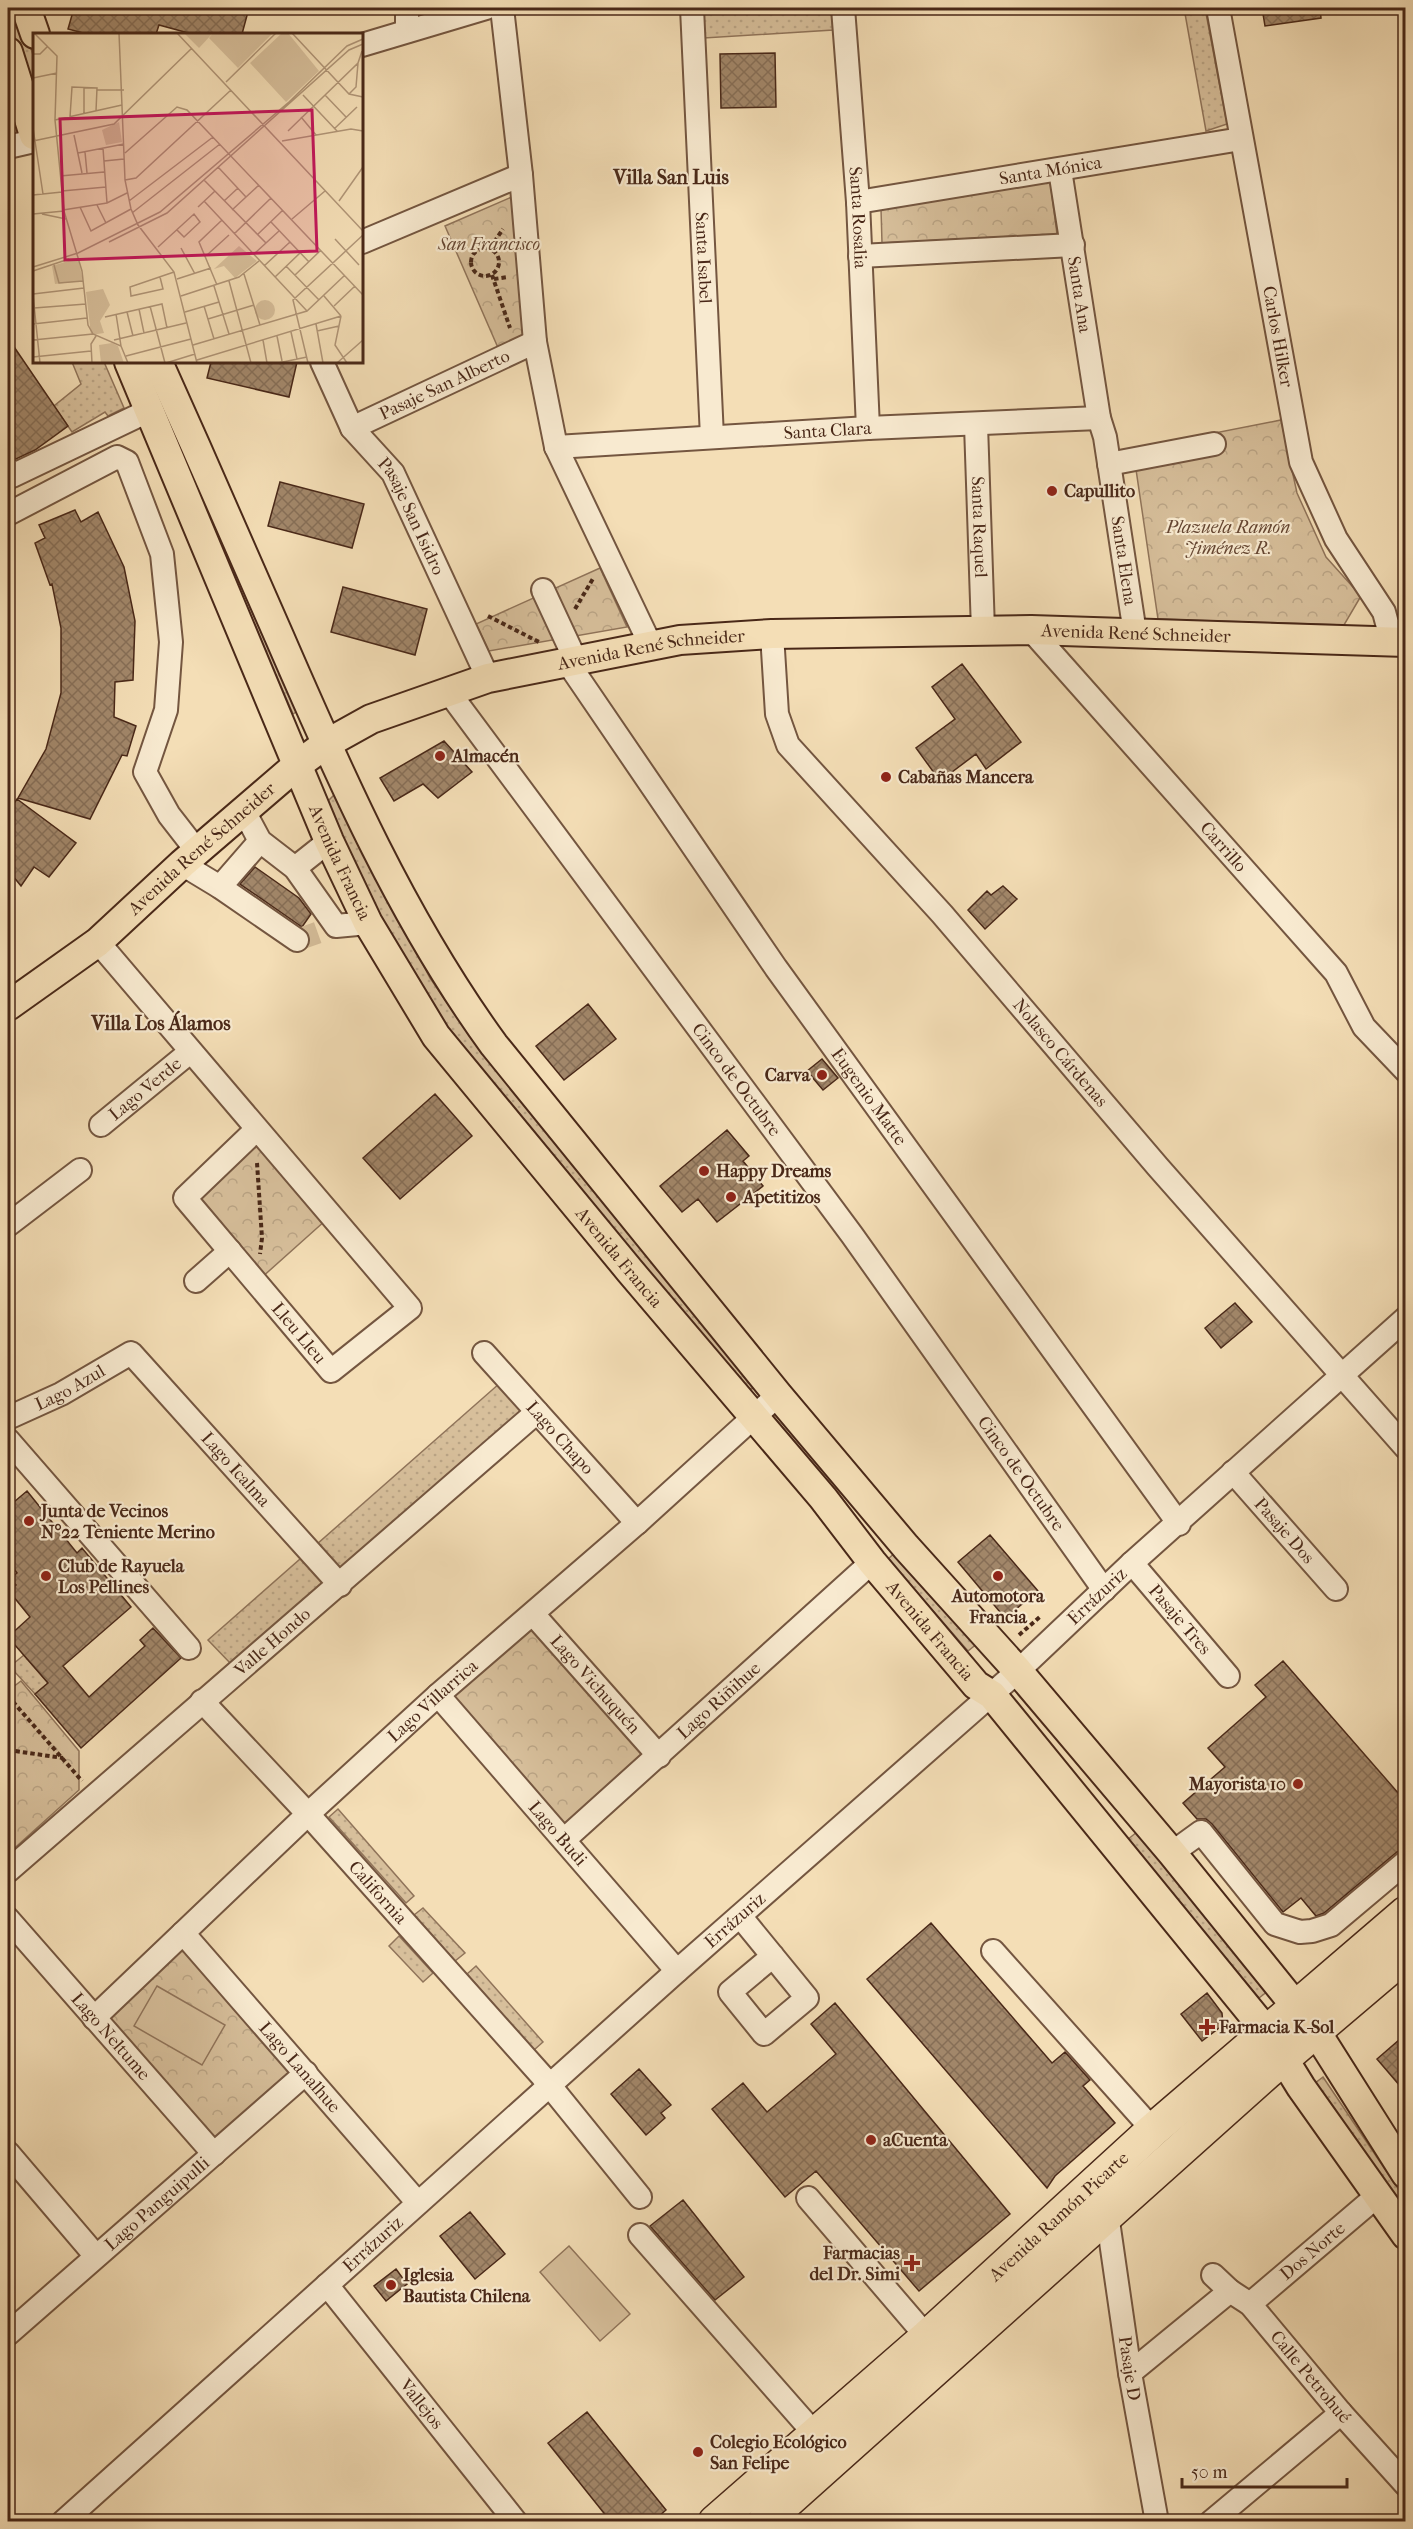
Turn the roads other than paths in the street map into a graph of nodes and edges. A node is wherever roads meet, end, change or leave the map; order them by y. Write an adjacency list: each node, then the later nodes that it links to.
1 (26, 8): 9 (main road)
2 (407, 8): 8 (street)
3 (486, 8): 8 (street)
4 (502, 8): 17 (street)
5 (692, 8): 31 (street, Santa Isabel)
6 (843, 8): 18 (street, Santa Rosalia)
7 (1218, 8): 13 (street, Carlos Hilker)
8 (407, 31): 10 (street)
9 (34, 33)
10 (363, 45)
11 (8, 52): 12 (main road)
12 (33, 132)
13 (1242, 139): 16 (street, Santa Mónica); 44 (street, Carlos Hilker)
14 (33, 141): 15 (street)
15 (8, 147)
16 (1060, 170): 18 (street, Santa Mónica); 20 (street, Santa Ana)
17 (521, 175): 19 (street); 22 (street)
18 (858, 202): 21 (street, Santa Rosalia)
19 (363, 242)
20 (1073, 245): 21 (street); 27 (street, Santa Ana)
21 (860, 256): 30 (street, Santa Rosalia)
22 (527, 346): 29 (street, Pasaje San Alberto); 33 (street)
23 (129, 363): 26 (main road, Avenida Francia)
24 (158, 363): 36 (main road, Avenida Francia)
25 (322, 363): 29 (street, Pasaje San Isidro)
26 (148, 411): 35 (street); 37 (main road, Avenida Francia)
27 (1099, 418): 28 (street, Santa Clara); 34 (street, Santa Elena)
28 (976, 425): 30 (street, Santa Clara); 40 (street, Santa Raquel)
29 (352, 428): 48 (street, Pasaje San Isidro)
30 (868, 428): 31 (street, Santa Clara)
31 (712, 437): 33 (street, Santa Clara)
32 (1214, 444): 34 (street)
33 (556, 447): 46 (street)
34 (1109, 464): 42 (street, Santa Elena)
35 (8, 469)
36 (219, 496): 37 (main road); 50 (main road, Avenida Francia)
37 (189, 508): 51 (main road, Avenida Francia)
38 (8, 514): 55 (street)
39 (543, 590): 47 (street, Eugenio Matte)
40 (983, 630): 41 (main road, Avenida René Schneider); 43 (main road, Avenida René Schneider)
41 (1031, 630): 42 (main road, Avenida René Schneider); 63 (street, Carrillo)
42 (1133, 631): 45 (main road, Avenida René Schneider)
43 (772, 634): 46 (main road, Avenida René Schneider); 73 (street, Nolasco Cárdenas)
44 (1406, 636)
45 (1406, 642)
46 (651, 646): 47 (main road, Avenida René Schneider)
47 (572, 662): 48 (main road, Avenida René Schneider); 83 (street, Eugenio Matte)
48 (488, 678): 49 (main road, Avenida René Schneider)
49 (448, 691): 50 (main road, Avenida René Schneider); 89 (street, Cinco de Octubre)
50 (326, 744): 51 (main road, Avenida René Schneider); 74 (main road, Avenida Francia)
51 (297, 766): 52 (main road, Avenida René Schneider); 54 (main road, Avenida Francia)
52 (244, 811): 53 (street); 55 (main road, Avenida René Schneider)
53 (260, 841): 56 (street); 57 (street)
54 (329, 841): 56 (street); 58 (main road, Avenida Francia)
55 (189, 858): 57 (street); 60 (main road, Avenida René Schneider)
56 (295, 868): 58 (street)
57 (220, 887): 59 (street)
58 (368, 923): 77 (main road, Avenida Francia)
59 (297, 940)
60 (98, 942): 61 (main road, Avenida René Schneider); 62 (street, Lleu Lleu)
61 (8, 1005)
62 (190, 1052): 64 (street, Lago Verde); 65 (street, Lleu Lleu)
63 (1406, 1071)
64 (101, 1125)
65 (257, 1129): 68 (street, Lleu Lleu); 68 (street, Lleu Lleu)
66 (80, 1170): 67 (street)
67 (8, 1225)
68 (230, 1251): 69 (street)
69 (196, 1281)
70 (1406, 1318): 73 (street, Errázuriz)
71 (131, 1353): 76 (street, Lago Azul); 87 (street, Lago Icalma)
72 (484, 1353): 75 (street, Lago Chapo)
73 (1342, 1377): 79 (street, Nolasco Cárdenas); 80 (street, Errázuriz)
74 (778, 1395): 77 (street, Lago Villarrica); 84 (main road, Avenida Francia)
75 (537, 1412): 82 (street, Lago Chapo); 87 (street, Valle Hondo)
76 (8, 1418)
77 (753, 1418): 81 (main road, Avenida Francia); 82 (street, Lago Villarrica)
78 (8, 1440): 91 (street)
79 (1406, 1448)
80 (1233, 1472): 83 (street, Errázuriz); 88 (street, Pasaje Dos)
81 (823, 1498): 84 (main road); 85 (main road, Avenida Francia)
82 (637, 1523): 90 (street, Lago Villarrica)
83 (1179, 1524): 86 (street, Errázuriz)
84 (906, 1547): 92 (main road, Avenida Francia)
85 (872, 1562): 95 (main road, Avenida Francia); 97 (street, Lago Riñihue)
86 (1132, 1563): 89 (street, Errázuriz); 93 (street, Pasaje Tres)
87 (340, 1585): 96 (street, Valle Hondo)
88 (1336, 1589)
89 (1104, 1590): 92 (street, Errázuriz)
90 (533, 1614): 94 (street, Lago Villarrica); 97 (street, Lago Vichuquén)
91 (189, 1648)
92 (1018, 1671): 95 (street, Errázuriz); 99 (main road, Avenida Francia)
93 (1228, 1676)
94 (438, 1695): 98 (street, Lago Villarrica); 101 (street, Lago Budi)
95 (992, 1695): 100 (main road, Avenida Francia); 106 (street, Errázuriz)
96 (202, 1701): 98 (street, California); 104 (street, Valle Hondo)
97 (659, 1756): 101 (street, Lago Riñihue)
98 (308, 1814): 108 (street, Lago Villarrica); 117 (street, California)
99 (1143, 1820): 100 (main road); 102 (main road, Avenida Francia)
100 (1101, 1828): 115 (main road, Avenida Francia)
101 (565, 1839): 112 (street, Lago Budi)
102 (1172, 1853): 103 (street); 114 (main road, Avenida Francia)
103 (1406, 1862)
104 (8, 1871)
105 (1406, 1913): 114 (highway, Avenida Ramón Picarte)
106 (740, 1916): 111 (street); 112 (street, Errázuriz)
107 (8, 1919): 113 (street, Lago Neltume)
108 (183, 1933): 113 (street, Lago Villarrica); 116 (street, Lago Lanalhue)
109 (993, 1951): 118 (street)
110 (1406, 1954): 114 (highway, Avenida Ramón Picarte)
111 (773, 1956)
112 (677, 1971): 117 (street, Errázuriz)
113 (94, 2018): 120 (street, Lago Neltume)
114 (1305, 2018): 115 (highway, Avenida Ramón Picarte); 121 (main road, Avenida Francia)
115 (1275, 2046): 118 (highway, Avenida Ramón Picarte); 122 (main road, Avenida Francia); 126 (highway, Avenida Ramón Picarte)
116 (306, 2073): 120 (street, Lago Panguipulli); 125 (street, Lago Lanalhue)
117 (549, 2085): 123 (street, California); 125 (street, Errázuriz)
118 (1153, 2130): 135 (highway, Avenida Ramón Picarte)
119 (8, 2153): 129 (street)
120 (214, 2154): 129 (street, Lago Panguipulli)
121 (1406, 2174)
122 (1377, 2196): 128 (main road, Avenida Francia); 133 (street, Dos Norte)
123 (640, 2197)
124 (808, 2198): 135 (street)
125 (418, 2203): 131 (street, Errázuriz)
126 (1107, 2214): 136 (street, Pasaje D); 143 (highway, Avenida Ramón Picarte)
127 (640, 2235): 138 (street)
128 (1406, 2235)
129 (95, 2255): 134 (street, Lago Panguipulli)
130 (1213, 2275): 132 (street, Calle Petrohué)
131 (327, 2285): 140 (street, Errázuriz); 141 (street, Vallejos)
132 (1230, 2291): 133 (street, Calle Petrohué); 136 (street)
133 (1250, 2304): 137 (street, Calle Petrohué)
134 (8, 2334)
135 (927, 2337): 138 (highway, Avenida Ramón Picarte)
136 (1131, 2373): 144 (street, Pasaje D)
137 (1341, 2413): 139 (street, Calle Petrohué); 145 (street)
138 (814, 2433): 142 (highway, Avenida Ramón Picarte)
139 (1406, 2485)
140 (63, 2522)
141 (516, 2522)
142 (716, 2522)
143 (764, 2522)
144 (1157, 2522)
145 (1211, 2522)

